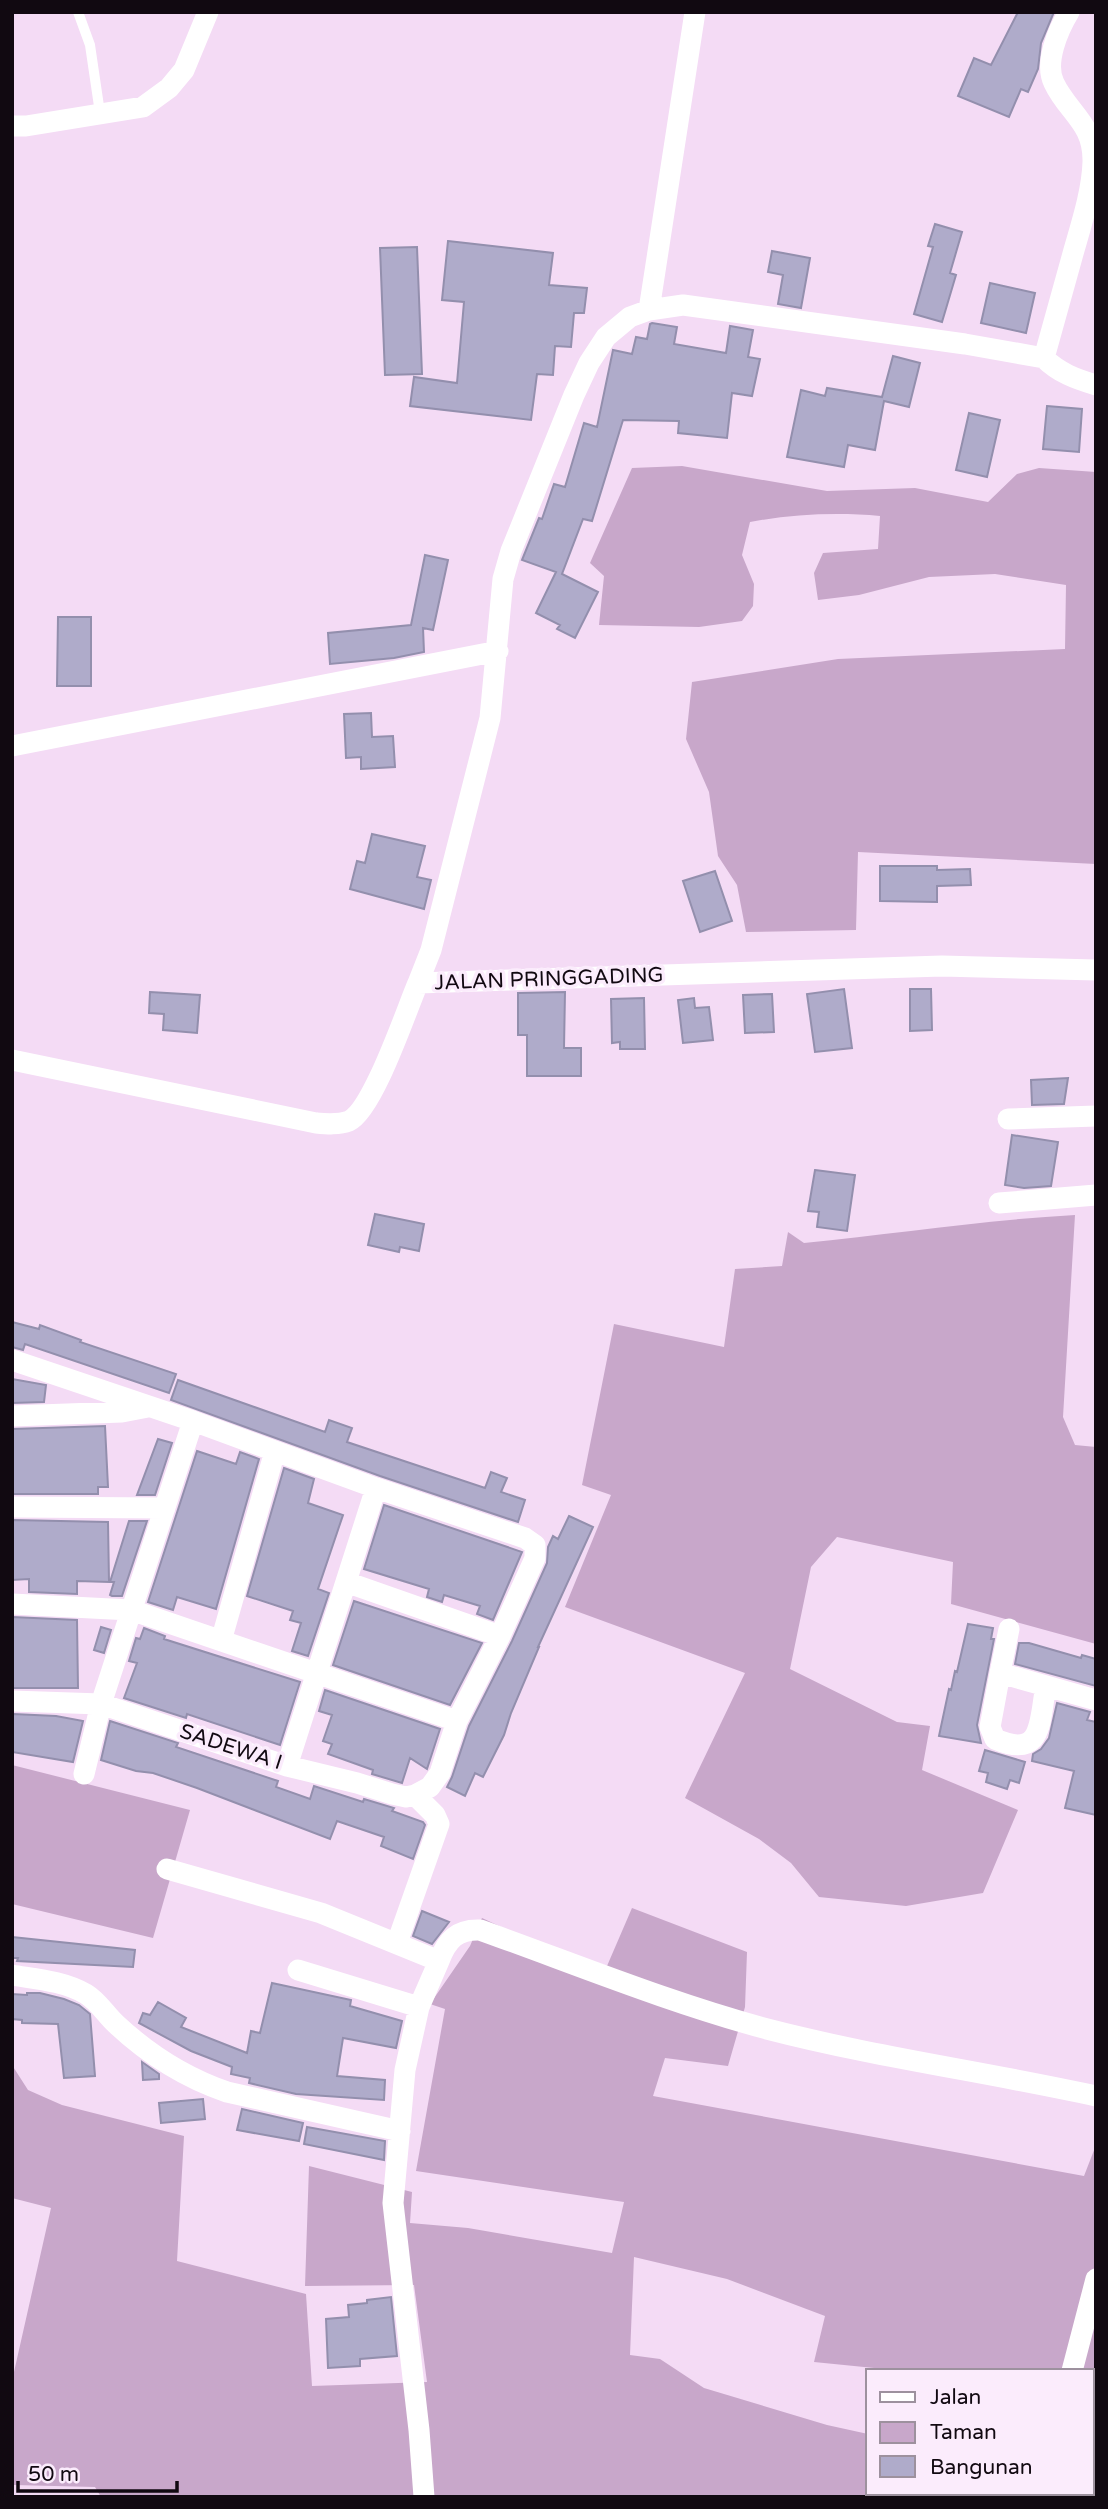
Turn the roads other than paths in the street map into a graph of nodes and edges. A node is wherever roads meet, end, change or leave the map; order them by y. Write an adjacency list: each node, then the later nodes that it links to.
1 (78, 12): 5 (lane)
2 (208, 12): 5 (street)
3 (695, 12): 7 (street)
4 (1069, 12): 8 (street)
5 (100, 113): 6 (street)
6 (12, 126)
7 (649, 310): 8 (street); 10 (street)
8 (1044, 358): 9 (street)
9 (1096, 385)
10 (498, 650): 11 (street); 13 (street)
11 (12, 746)
12 (1096, 970): 13 (street, JALAN PRINGGADING)
13 (418, 984): 14 (street, JALAN PRINGGADING)
14 (12, 1059)
15 (1096, 1116): 16 (street)
16 (1007, 1119)
17 (1096, 1195): 18 (street)
18 (999, 1203)
19 (12, 1360): 20 (street)
20 (150, 1407): 21 (street); 22 (street)
21 (12, 1416)
22 (193, 1421): 23 (street); 26 (street)
23 (275, 1451): 24 (street); 32 (street)
24 (376, 1488): 27 (street); 31 (street)
25 (12, 1507): 26 (street)
26 (164, 1508): 29 (street)
27 (346, 1582): 31 (street); 33 (street)
28 (12, 1604): 29 (street)
29 (131, 1610): 32 (street); 38 (street)
30 (1009, 1629): 34 (street)
31 (500, 1636): 39 (street)
32 (221, 1641): 33 (street)
33 (316, 1673): 39 (street); 40 (street)
34 (1000, 1673): 35 (street); 35 (street)
35 (1046, 1686): 37 (street)
36 (12, 1700): 38 (street, SADEWA I)
37 (1096, 1700)
38 (101, 1704): 40 (street, SADEWA I); 41 (street)
39 (457, 1721): 42 (street)
40 (287, 1766): 42 (street, SADEWA I)
41 (84, 1774)
42 (415, 1795): 44 (street)
43 (167, 1869): 44 (street)
44 (397, 1943): 45 (street)
45 (439, 1961): 48 (street); 49 (street)
46 (298, 1969): 48 (street)
47 (12, 1975): 50 (street)
48 (419, 2007): 50 (street)
49 (1096, 2096)
50 (400, 2130): 53 (street)
51 (1096, 2278): 52 (street)
52 (1073, 2369)
53 (424, 2497)

